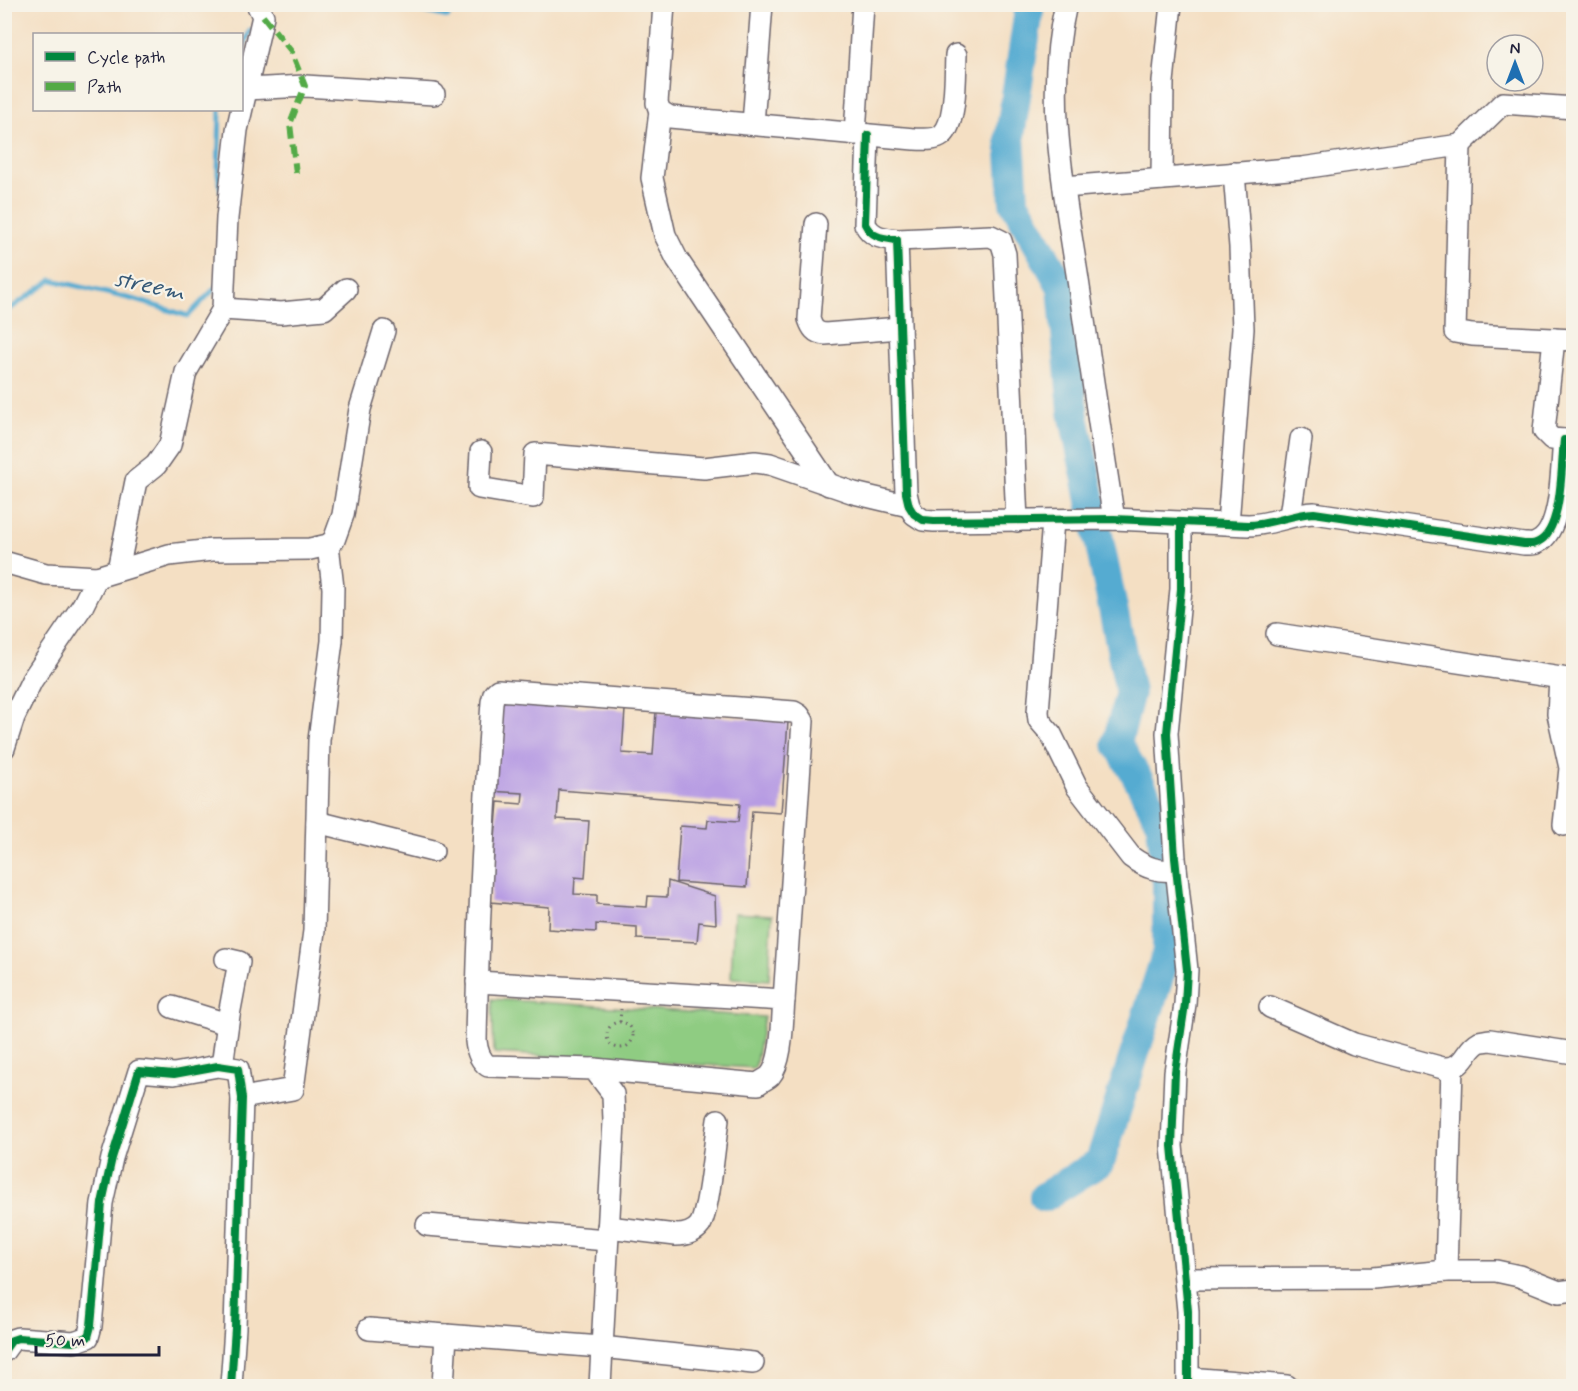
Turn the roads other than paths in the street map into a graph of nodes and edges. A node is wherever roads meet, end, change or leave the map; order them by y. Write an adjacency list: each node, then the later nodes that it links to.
1 (664, 4): 13 (street)
2 (762, 4): 14 (street)
3 (863, 4): 15 (street)
4 (1066, 4): 19 (street)
5 (1170, 4): 18 (street)
6 (260, 10): 8 (street)
7 (956, 55): 15 (street)
8 (246, 89): 9 (street); 10 (street)
9 (434, 94)
10 (243, 103)
11 (1574, 108): 16 (street)
12 (241, 111): 23 (street)
13 (660, 111): 14 (street); 30 (street)
14 (753, 124): 15 (street)
15 (861, 134): 21 (street)
16 (1460, 145): 17 (street); 26 (street)
17 (1234, 173): 18 (street); 37 (street)
18 (1162, 179): 19 (street)
19 (1064, 187): 33 (street)
20 (816, 224): 24 (street)
21 (897, 240): 24 (street); 35 (street)
22 (346, 288): 23 (street)
23 (224, 309): 40 (street)
24 (900, 328): 31 (street)
25 (384, 331): 38 (street)
26 (1564, 339): 28 (street)
27 (1301, 439): 32 (street)
28 (1569, 441): 32 (street)
29 (481, 453): 30 (street)
30 (829, 485): 31 (street)
31 (909, 506): 35 (street)
32 (1290, 516): 37 (street)
33 (1111, 519): 34 (street); 36 (street)
34 (1053, 520): 35 (street); 48 (street)
35 (1017, 521)
36 (1181, 522): 37 (street); 48 (street)
37 (1228, 524)
38 (328, 545): 40 (street); 45 (street)
39 (4, 562): 41 (street)
40 (118, 570): 41 (street)
41 (97, 577): 44 (street)
42 (1276, 634): 43 (street)
43 (1567, 679): 46 (street)
44 (4, 748)
45 (316, 822): 47 (street); 61 (street)
46 (1564, 825)
47 (433, 851)
48 (1168, 870): 66 (street)
49 (226, 959): 54 (street)
50 (477, 982): 51 (street); 51 (street); 58 (street)
51 (784, 1000): 59 (street)
52 (172, 1007): 54 (street)
53 (1270, 1007): 57 (street)
54 (227, 1024): 56 (street)
55 (1574, 1053): 57 (street)
56 (222, 1066): 61 (street); 71 (street)
57 (1452, 1068): 65 (street)
58 (594, 1069): 59 (street); 60 (street)
59 (636, 1073): 60 (street)
60 (613, 1094): 64 (street)
61 (242, 1098): 74 (street)
62 (718, 1120): 64 (street)
63 (427, 1225): 64 (street)
64 (608, 1234): 70 (street)
65 (1446, 1270): 66 (street); 67 (street)
66 (1186, 1279): 73 (street)
67 (1574, 1290)
68 (369, 1329): 69 (street)
69 (446, 1335): 70 (street); 75 (street)
70 (601, 1347): 72 (street); 76 (street)
71 (4, 1351)
72 (753, 1363)
73 (1188, 1382): 77 (street)
74 (231, 1386)
75 (443, 1386)
76 (600, 1386)
77 (1287, 1386)

